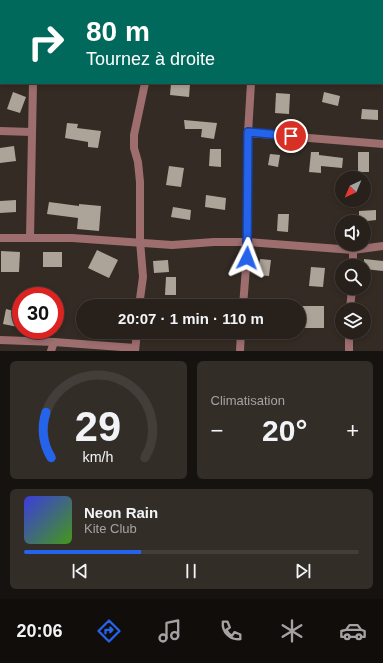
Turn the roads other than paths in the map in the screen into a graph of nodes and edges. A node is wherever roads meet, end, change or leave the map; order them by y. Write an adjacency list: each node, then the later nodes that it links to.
1 (33, 84): 5 (street)
2 (145, 84): 10 (street)
3 (251, 84): 6 (street)
4 (0, 131): 5 (street)
5 (32, 132): 9 (street)
6 (248, 132): 7 (street); 11 (street)
7 (383, 144)
8 (0, 238): 9 (street)
9 (30, 238): 10 (street)
10 (140, 241): 11 (street); 15 (street)
11 (248, 242): 14 (street); 16 (street)
12 (383, 246): 13 (street)
13 (371, 248)
14 (335, 249)
15 (140, 299)
16 (244, 299)
17 (136, 339): 22 (street)
18 (241, 339): 24 (street)
19 (349, 339): 25 (street)
20 (0, 340): 21 (street)
21 (54, 342): 22 (street); 23 (street)
22 (135, 350)
23 (51, 351)
24 (240, 351)
25 (349, 351)

